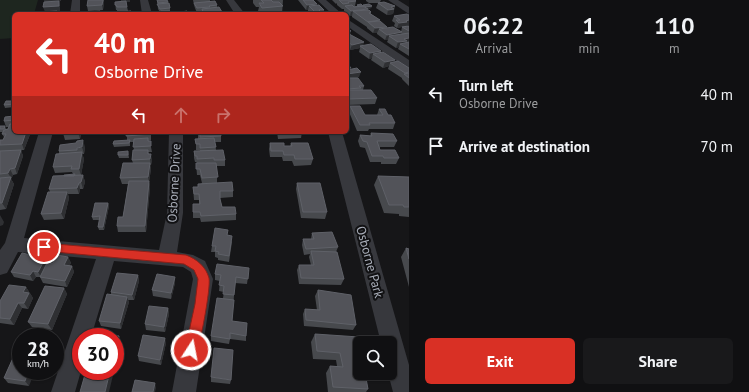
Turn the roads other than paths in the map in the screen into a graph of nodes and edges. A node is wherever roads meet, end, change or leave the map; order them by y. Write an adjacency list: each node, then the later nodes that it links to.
1 (76, 0): 6 (street)
2 (144, 0): 7 (street)
3 (230, 0): 8 (street)
4 (321, 0): 9 (street)
5 (392, 0): 10 (street)
6 (75, 12)
7 (147, 12)
8 (239, 12)
9 (335, 12)
10 (409, 12)
11 (349, 23): 12 (street)
12 (409, 65)
13 (45, 134): 16 (street)
14 (176, 134): 18 (street, Osborne Drive)
15 (336, 134): 22 (street, Osborne Park)
16 (12, 244): 17 (street); 19 (street)
17 (107, 252): 18 (street); 20 (street)
18 (167, 258): 21 (street)
19 (0, 267)
20 (63, 392)
21 (184, 392)
22 (405, 392)

